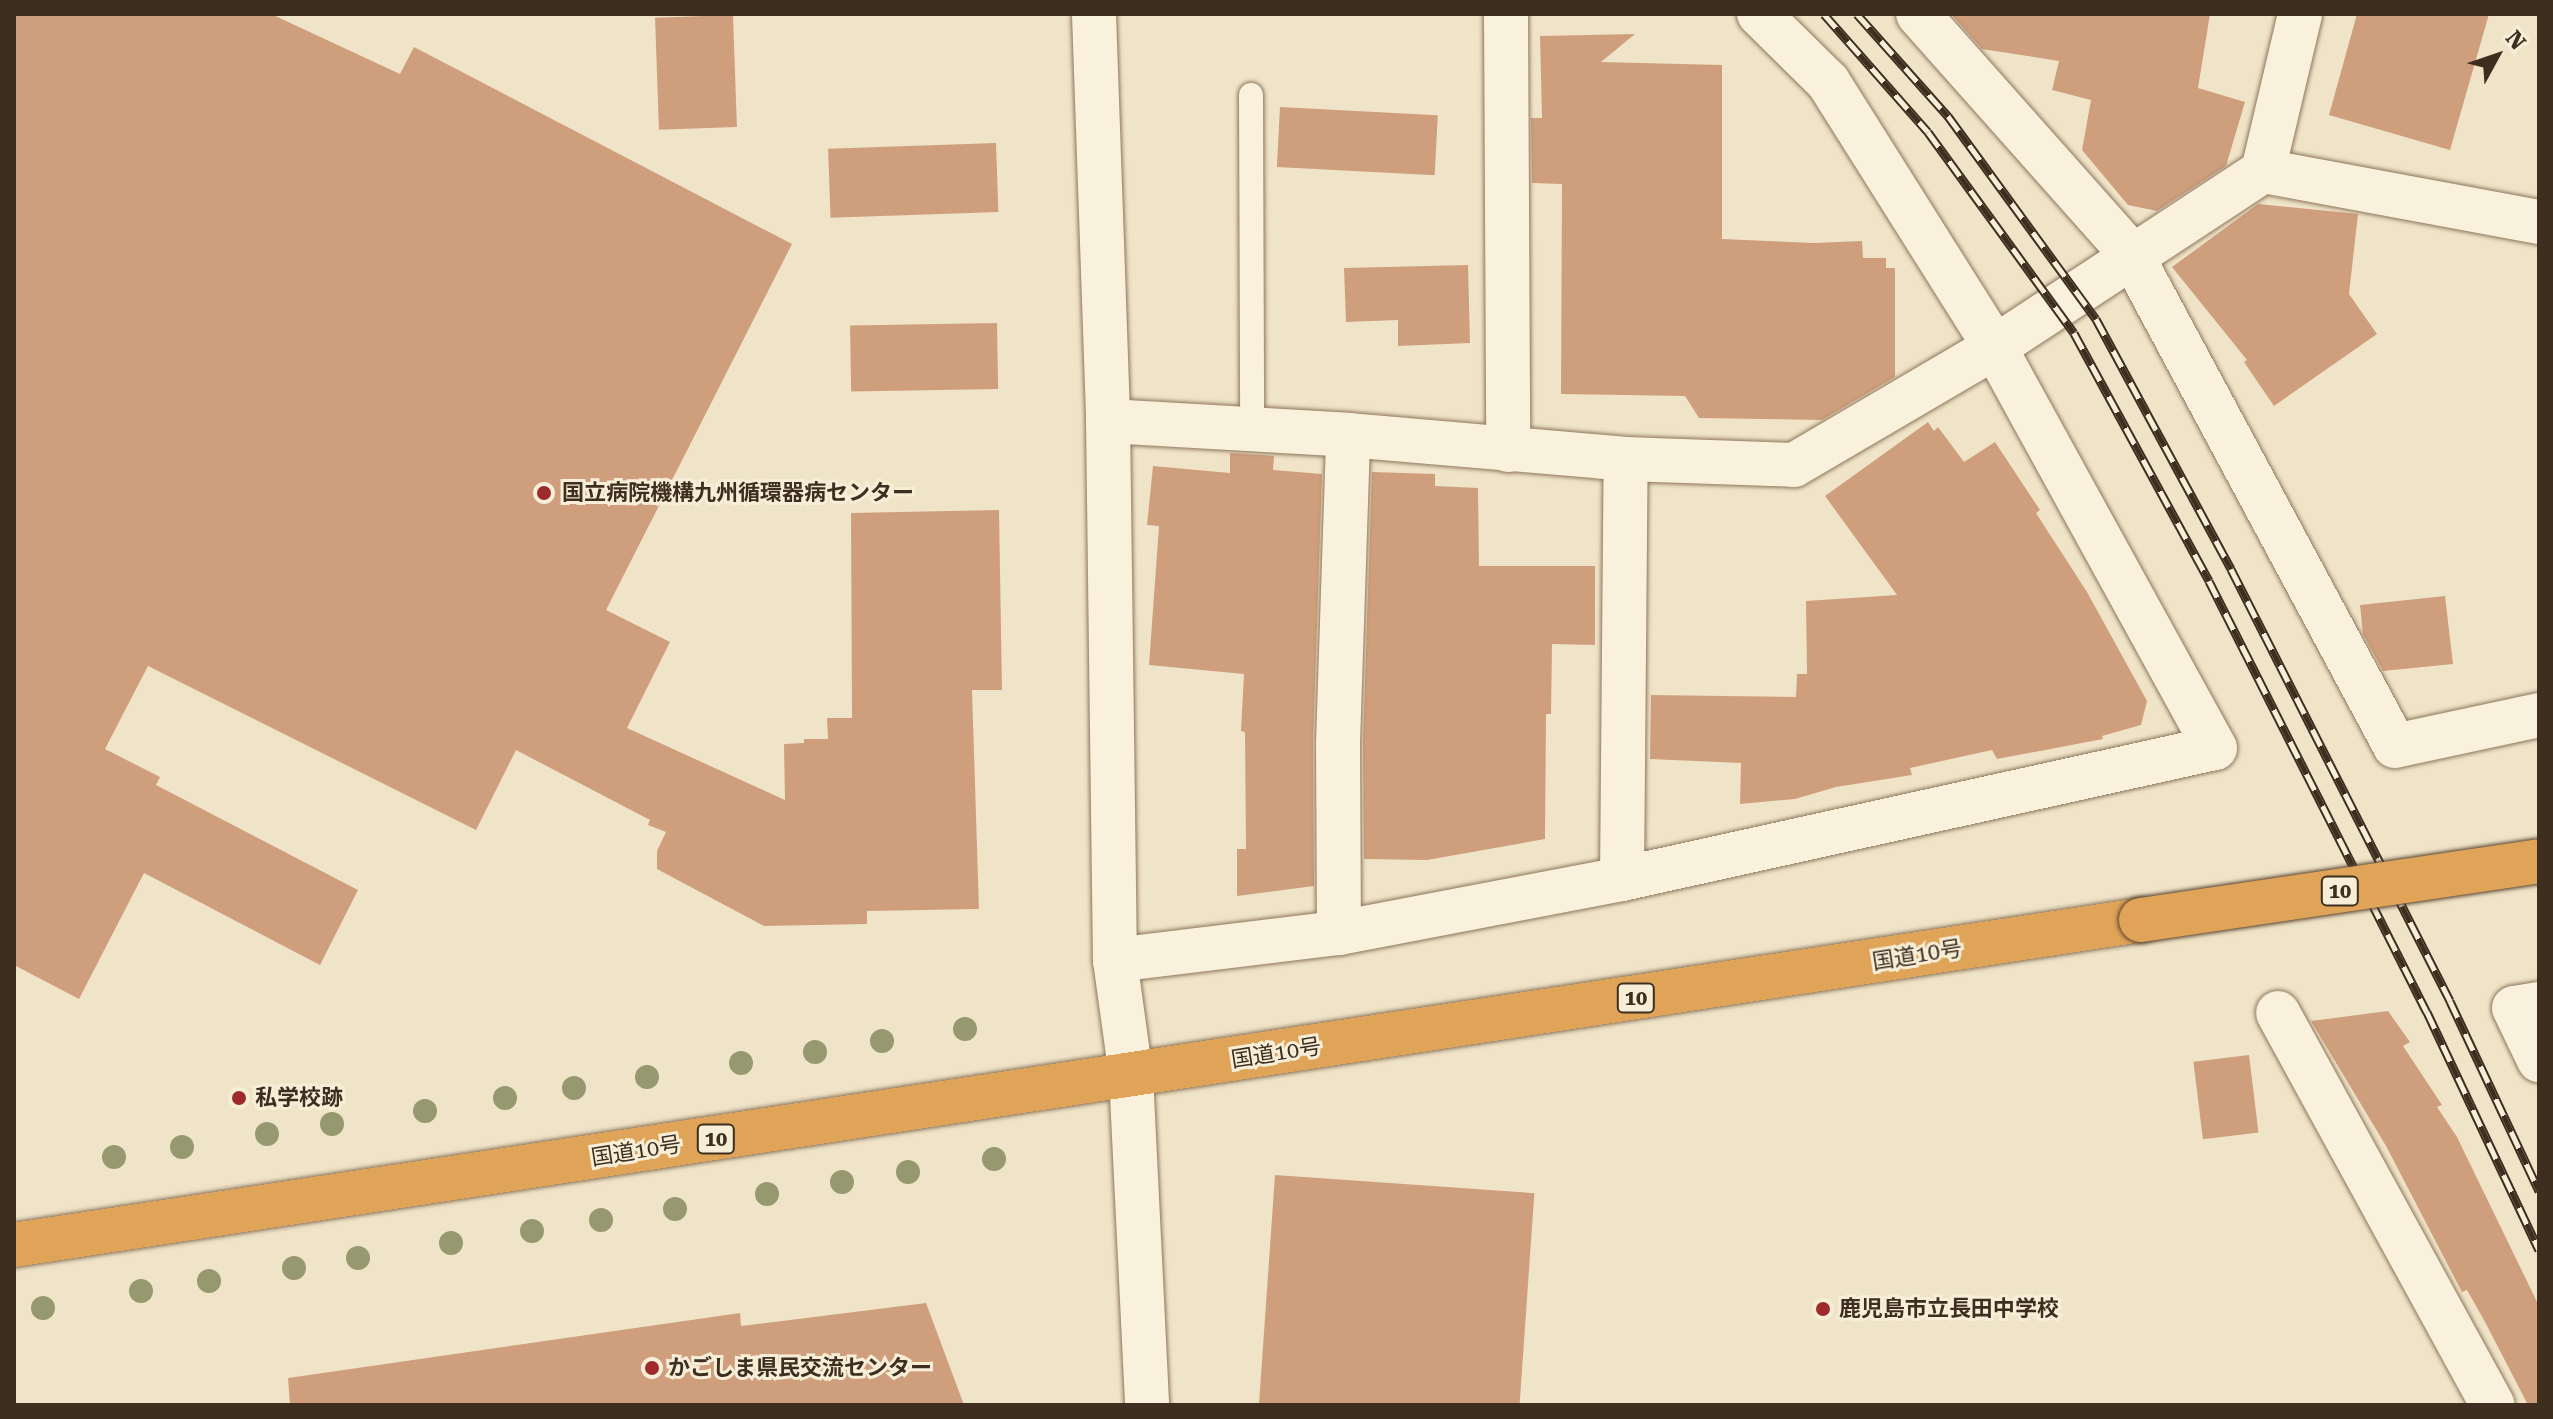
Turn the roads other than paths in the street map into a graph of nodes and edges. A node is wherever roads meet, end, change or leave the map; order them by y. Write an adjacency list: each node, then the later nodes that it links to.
1 (1094, 14): 11 (street)
2 (1506, 14): 14 (street)
3 (1759, 14): 10 (street)
4 (1918, 14): 9 (street)
5 (2300, 14): 7 (street)
6 (1251, 95): 12 (lane)
7 (2263, 171): 8 (street); 9 (street)
8 (2539, 222)
9 (2131, 254): 10 (street); 16 (street)
10 (1995, 347): 15 (street); 18 (street)
11 (1108, 421): 12 (street); 20 (street)
12 (1252, 429): 13 (street)
13 (1348, 435): 14 (street); 19 (street)
14 (1508, 450): 15 (street)
15 (1626, 459): 18 (street)
16 (2539, 715)
17 (2539, 861): 24 (highway, 国道10号 / 10, bridge)
18 (1622, 879): 19 (street)
19 (1339, 933): 20 (street)
20 (1115, 960): 24 (street)
21 (2539, 1004): 23 (street)
22 (2278, 1013): 27 (street)
23 (2539, 1060)
24 (1131, 1075): 25 (highway, 国道10号 / 10); 26 (street)
25 (14, 1245)
26 (1147, 1405)
27 (2493, 1405)

